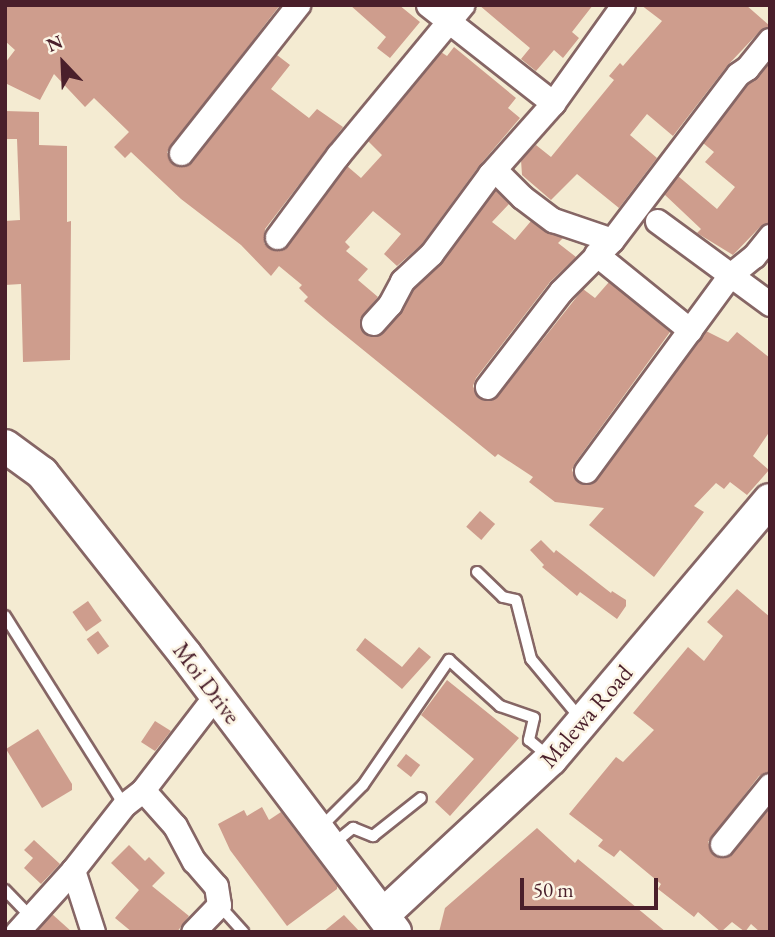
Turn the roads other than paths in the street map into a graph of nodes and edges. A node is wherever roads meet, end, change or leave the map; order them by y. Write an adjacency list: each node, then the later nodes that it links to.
1 (298, 5): 7 (street)
2 (428, 5): 4 (street)
3 (623, 5): 6 (street)
4 (455, 14): 6 (street); 11 (street)
5 (770, 40): 12 (street)
6 (553, 103): 8 (street)
7 (181, 153)
8 (490, 174): 12 (street); 15 (street)
9 (657, 221): 13 (street)
10 (770, 236): 13 (street)
11 (277, 237)
12 (604, 247): 16 (street); 17 (street)
13 (729, 276): 14 (street); 16 (street)
14 (770, 304)
15 (373, 323)
16 (690, 330): 19 (street)
17 (487, 387)
18 (5, 446): 23 (street, Moi Drive)
19 (586, 471)
20 (770, 500): 24 (street, Malewa Road)
21 (477, 572): 24 (lane)
22 (5, 616): 29 (lane)
23 (216, 695): 27 (street); 30 (street, Moi Drive)
24 (584, 723): 25 (street, Malewa Road)
25 (551, 759): 30 (lane); 35 (street, Malewa Road)
26 (770, 785): 31 (street)
27 (142, 790): 29 (street); 34 (street)
28 (421, 798): 30 (lane)
29 (124, 805): 32 (street)
30 (325, 838): 35 (street, Moi Drive)
31 (722, 844)
32 (74, 870): 36 (street); 37 (street)
33 (5, 890): 36 (lane)
34 (219, 905): 38 (street); 39 (lane)
35 (389, 923)
36 (24, 925)
37 (93, 932)
38 (194, 932)
39 (243, 932)

